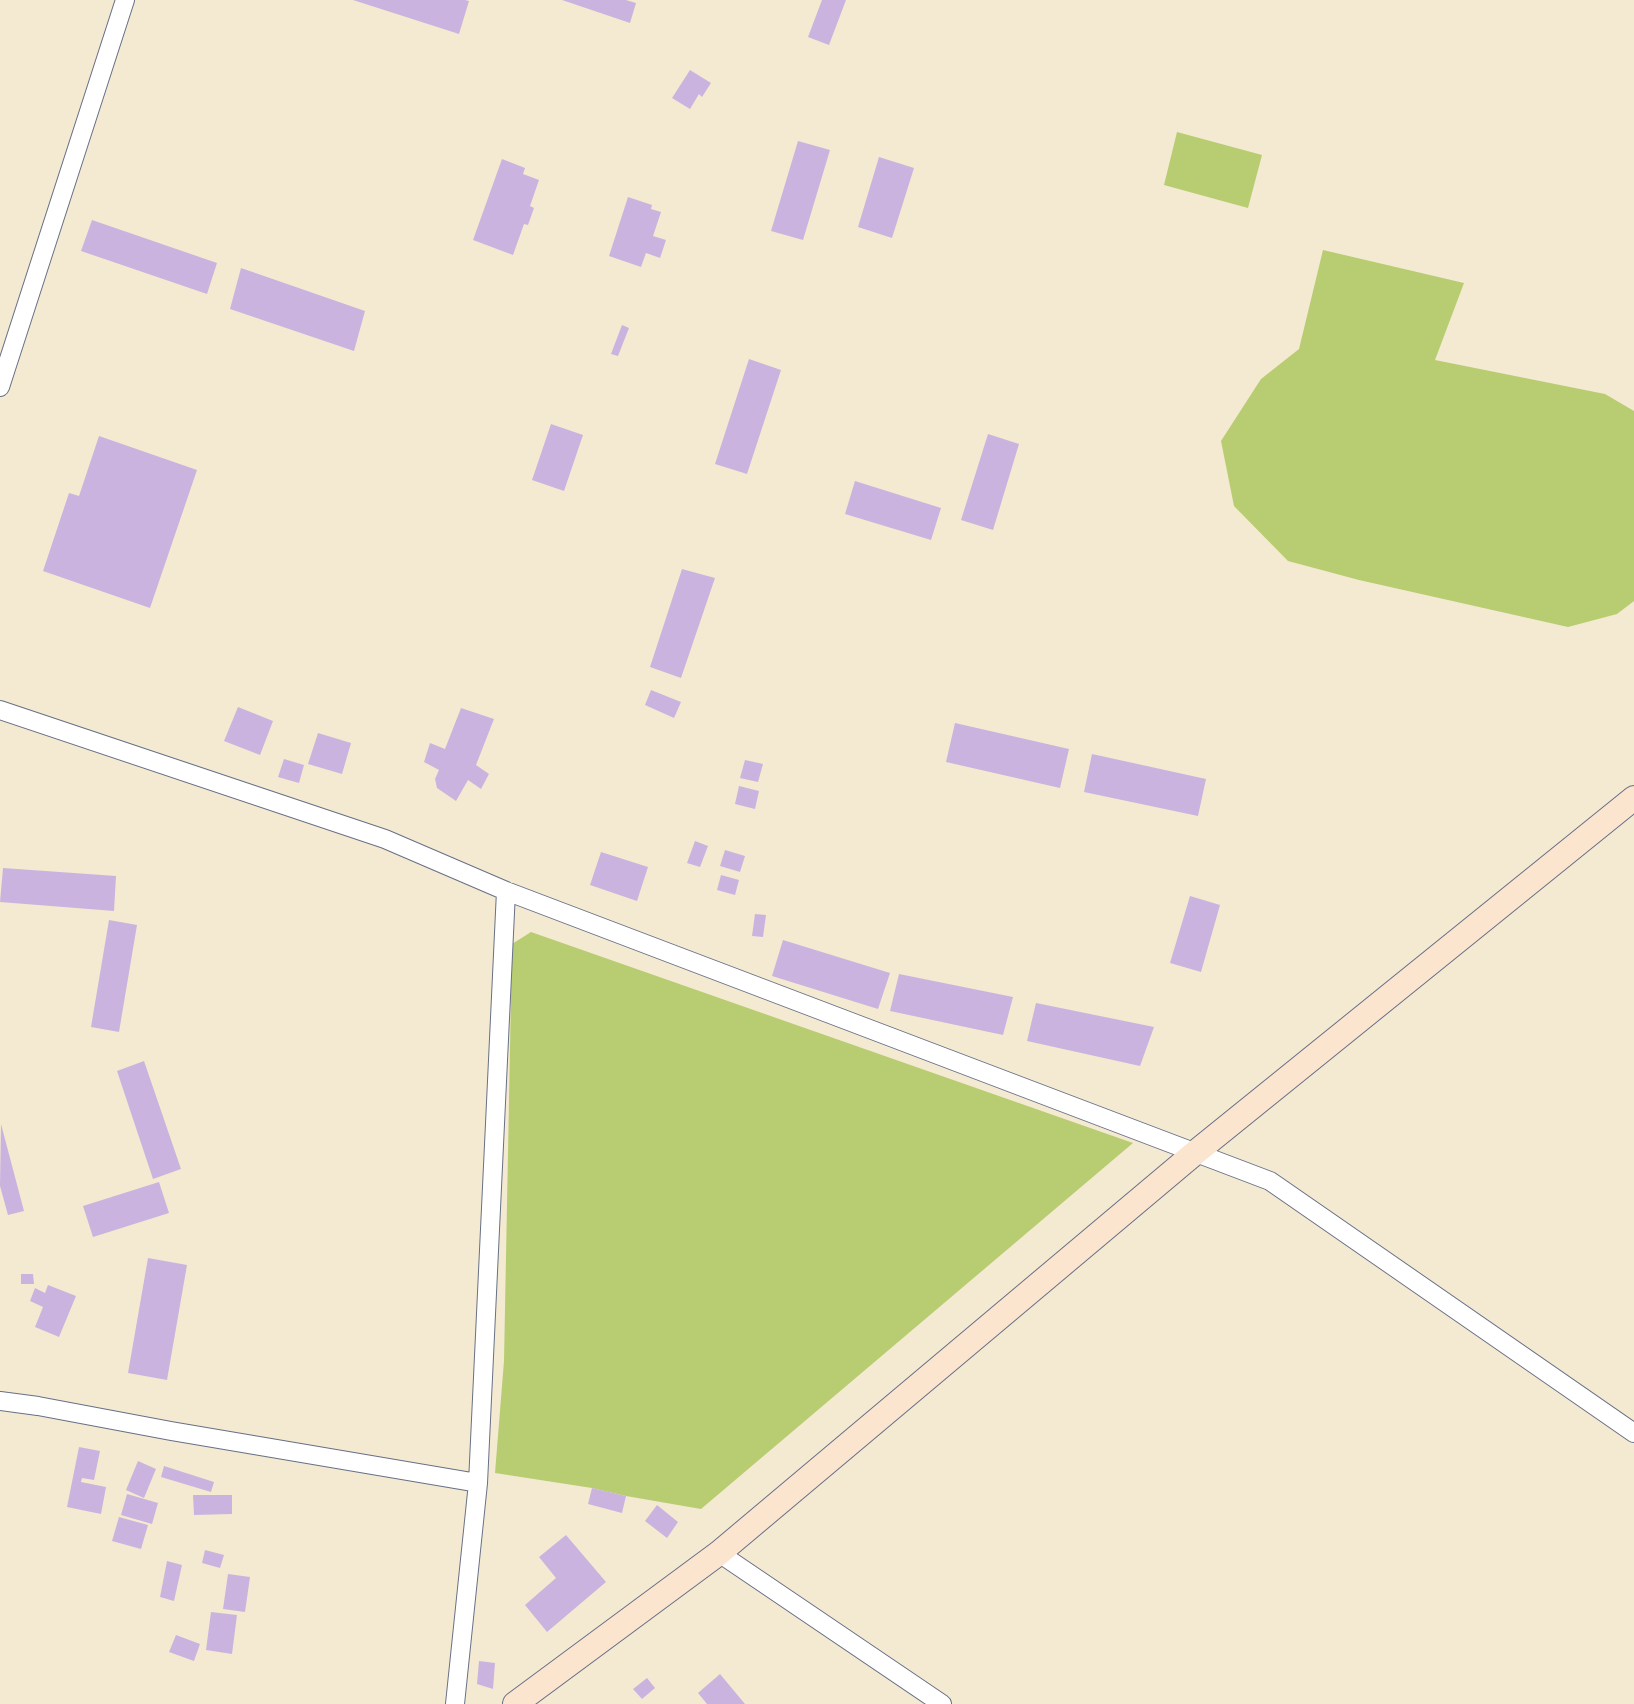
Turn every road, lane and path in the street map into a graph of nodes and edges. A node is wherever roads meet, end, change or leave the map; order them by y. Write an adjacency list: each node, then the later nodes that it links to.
1 (125, 0): 2 (street)
2 (0, 387)
3 (0, 710): 5 (street)
4 (1634, 798): 6 (main road)
5 (506, 891): 6 (street); 9 (street)
6 (1196, 1152): 8 (street); 10 (main road)
7 (0, 1401): 9 (street)
8 (1634, 1433)
9 (478, 1483): 11 (street)
10 (719, 1552): 12 (main road); 13 (street)
11 (455, 1704)
12 (515, 1704)
13 (942, 1704)

